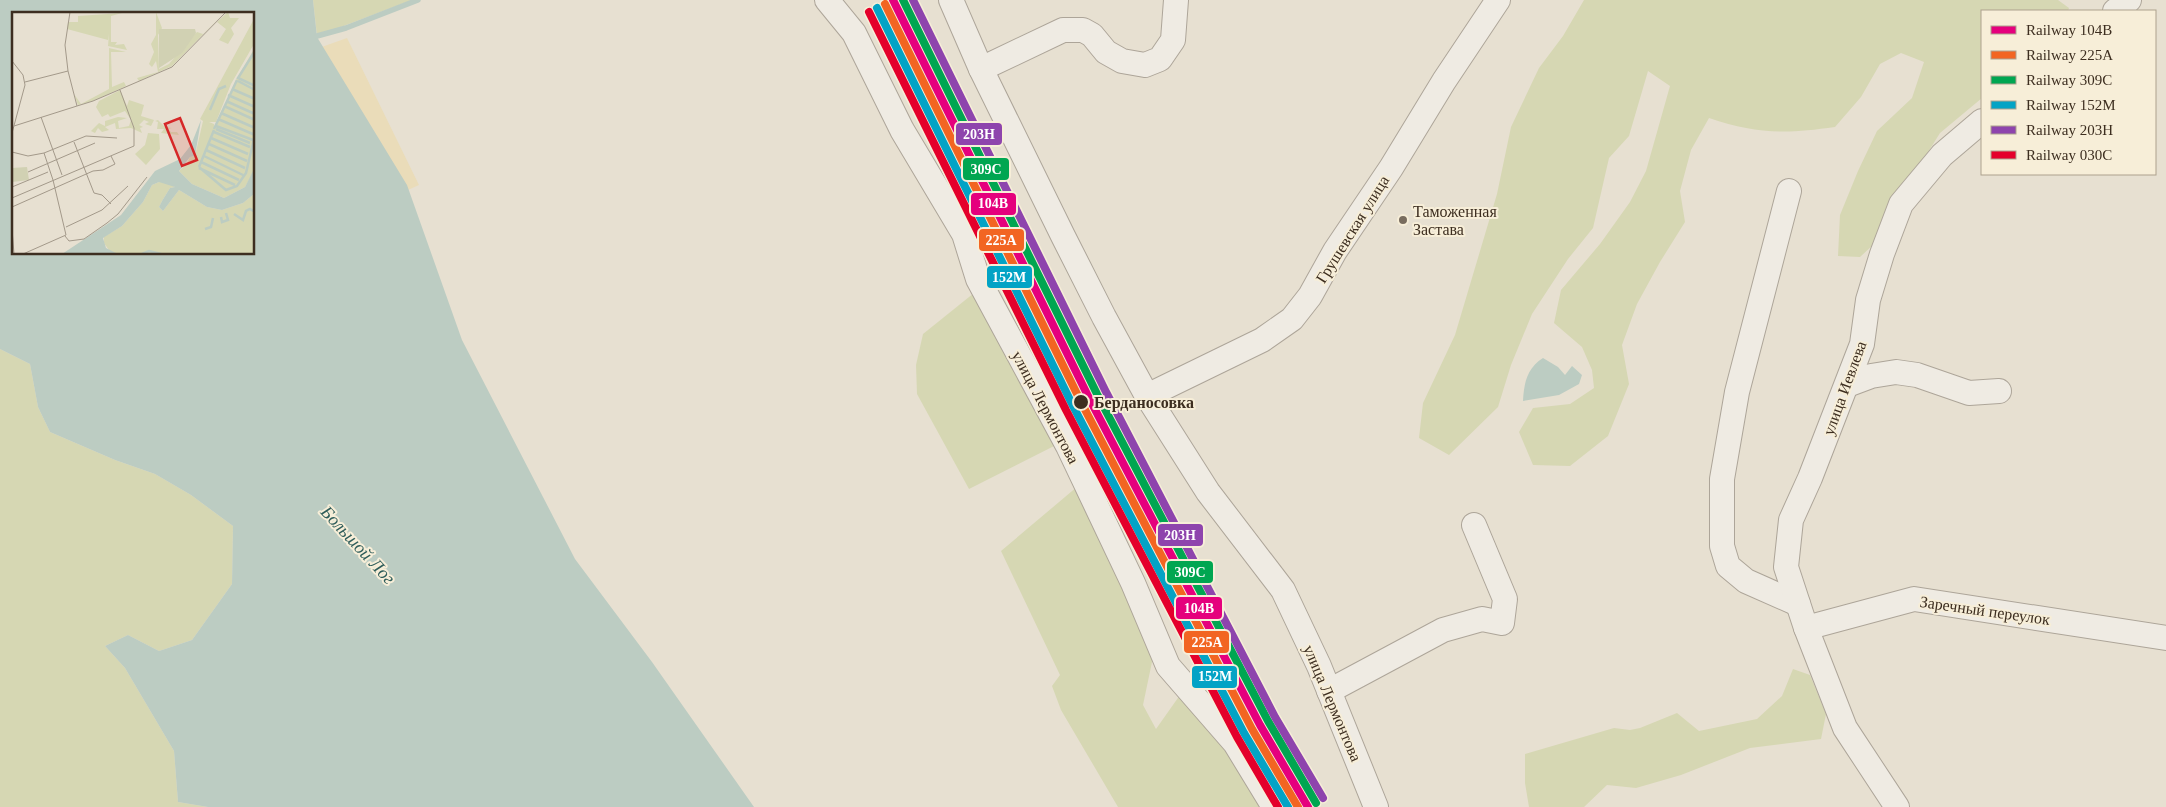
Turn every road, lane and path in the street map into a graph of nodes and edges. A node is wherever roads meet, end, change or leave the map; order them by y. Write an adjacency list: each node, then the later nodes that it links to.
1 (827, 0): 18 (street, улица Лермонтова)
2 (951, 0): 7 (street, улица Лермонтова)
3 (1176, 0): 7 (street)
4 (1498, 0): 12 (street, Грушевская улица)
5 (2129, 0): 6 (street)
6 (2116, 10)
7 (981, 70): 12 (street, улица Лермонтова)
8 (1981, 123): 10 (street, улица Иевлева)
9 (1789, 191): 14 (street)
10 (1847, 386): 11 (street); 14 (street, улица Иевлева)
11 (1999, 391)
12 (1147, 396): 17 (street, улица Лермонтова)
13 (1474, 525): 17 (street)
14 (1798, 604): 15 (street, улица Иевлева)
15 (1806, 628): 16 (street, Заречный переулок); 20 (street, улица Иевлева)
16 (2166, 638)
17 (1329, 691): 19 (street, улица Лермонтова)
18 (1274, 807)
19 (1376, 807)
20 (1897, 807)

